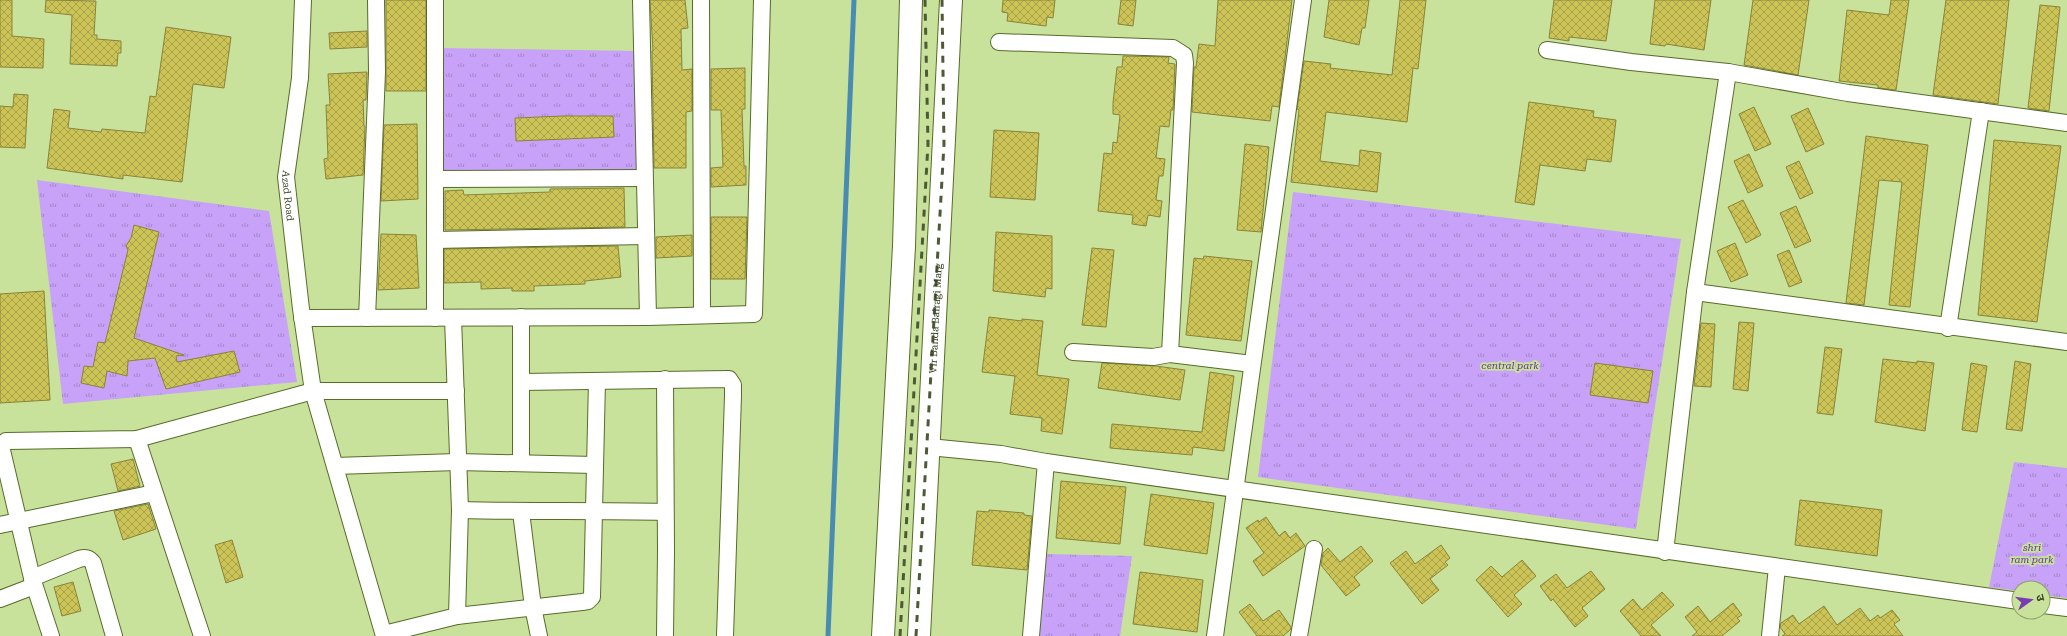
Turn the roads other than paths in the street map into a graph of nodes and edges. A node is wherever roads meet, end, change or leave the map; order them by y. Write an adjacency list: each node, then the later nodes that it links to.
1 (304, 0): 23 (street, Azad Road)
2 (376, 0): 24 (street)
3 (435, 0): 16 (street)
4 (641, 0): 15 (street)
5 (700, 0): 20 (street)
6 (762, 0): 20 (street)
7 (911, 0): 70 (main road)
8 (951, 0): 38 (main road, Vir Banda Bairagi Marg)
9 (1303, 0): 31 (street)
10 (999, 42): 30 (street)
11 (1547, 50): 12 (street)
12 (1728, 72): 13 (street); 19 (street)
13 (1981, 111): 14 (street); 27 (street)
14 (2067, 123)
15 (644, 178): 16 (street); 17 (street)
16 (435, 179): 18 (street)
17 (646, 236): 18 (street); 22 (street)
18 (435, 240): 25 (street)
19 (1695, 292): 27 (street); 54 (street)
20 (702, 314): 22 (street)
21 (520, 317): 22 (street); 26 (street); 34 (street)
22 (648, 317)
23 (302, 318): 24 (street); 35 (street, Azad Road)
24 (367, 318): 25 (street)
25 (435, 318): 26 (street)
26 (453, 318): 36 (street)
27 (1948, 328): 28 (street)
28 (2067, 342)
29 (1073, 352): 30 (street)
30 (1170, 354): 31 (street)
31 (1252, 364): 45 (street)
32 (665, 379): 33 (street); 50 (street); 69 (street)
33 (597, 381): 34 (street); 42 (street)
34 (521, 382): 41 (street)
35 (313, 391): 36 (street); 37 (street); 43 (street, Azad Road)
36 (456, 392): 39 (street)
37 (137, 439): 44 (street); 46 (street)
38 (929, 447): 40 (street); 71 (main road, Vir Banda Bairagi Marg)
39 (457, 462): 41 (street); 43 (street); 48 (street)
40 (1046, 462): 45 (street); 72 (street)
41 (521, 463): 42 (street)
42 (595, 465): 47 (street)
43 (335, 466): 63 (street, Azad Road)
44 (3, 468): 51 (street)
45 (1235, 489): 54 (street); 73 (street)
46 (154, 493): 51 (street); 66 (street)
47 (594, 509): 49 (street); 50 (street); 60 (street)
48 (460, 510): 49 (street); 62 (street)
49 (521, 512): 60 (street)
50 (665, 512): 68 (street)
51 (18, 521): 52 (street); 56 (street)
52 (0, 525)
53 (1314, 549): 74 (street)
54 (1665, 552): 55 (street)
55 (1777, 567): 58 (street); 75 (street)
56 (33, 582): 57 (street); 64 (street); 65 (street)
57 (0, 599)
58 (2011, 600)
59 (2051, 606): 61 (street)
60 (533, 607): 62 (street); 67 (street)
61 (2067, 608)
62 (457, 616): 63 (street)
63 (384, 635)
64 (51, 636)
65 (114, 636)
66 (202, 636)
67 (539, 636)
68 (665, 636)
69 (724, 636)
70 (883, 636)
71 (919, 636)
72 (1031, 636)
73 (1215, 636)
74 (1299, 636)
75 (1770, 636)

